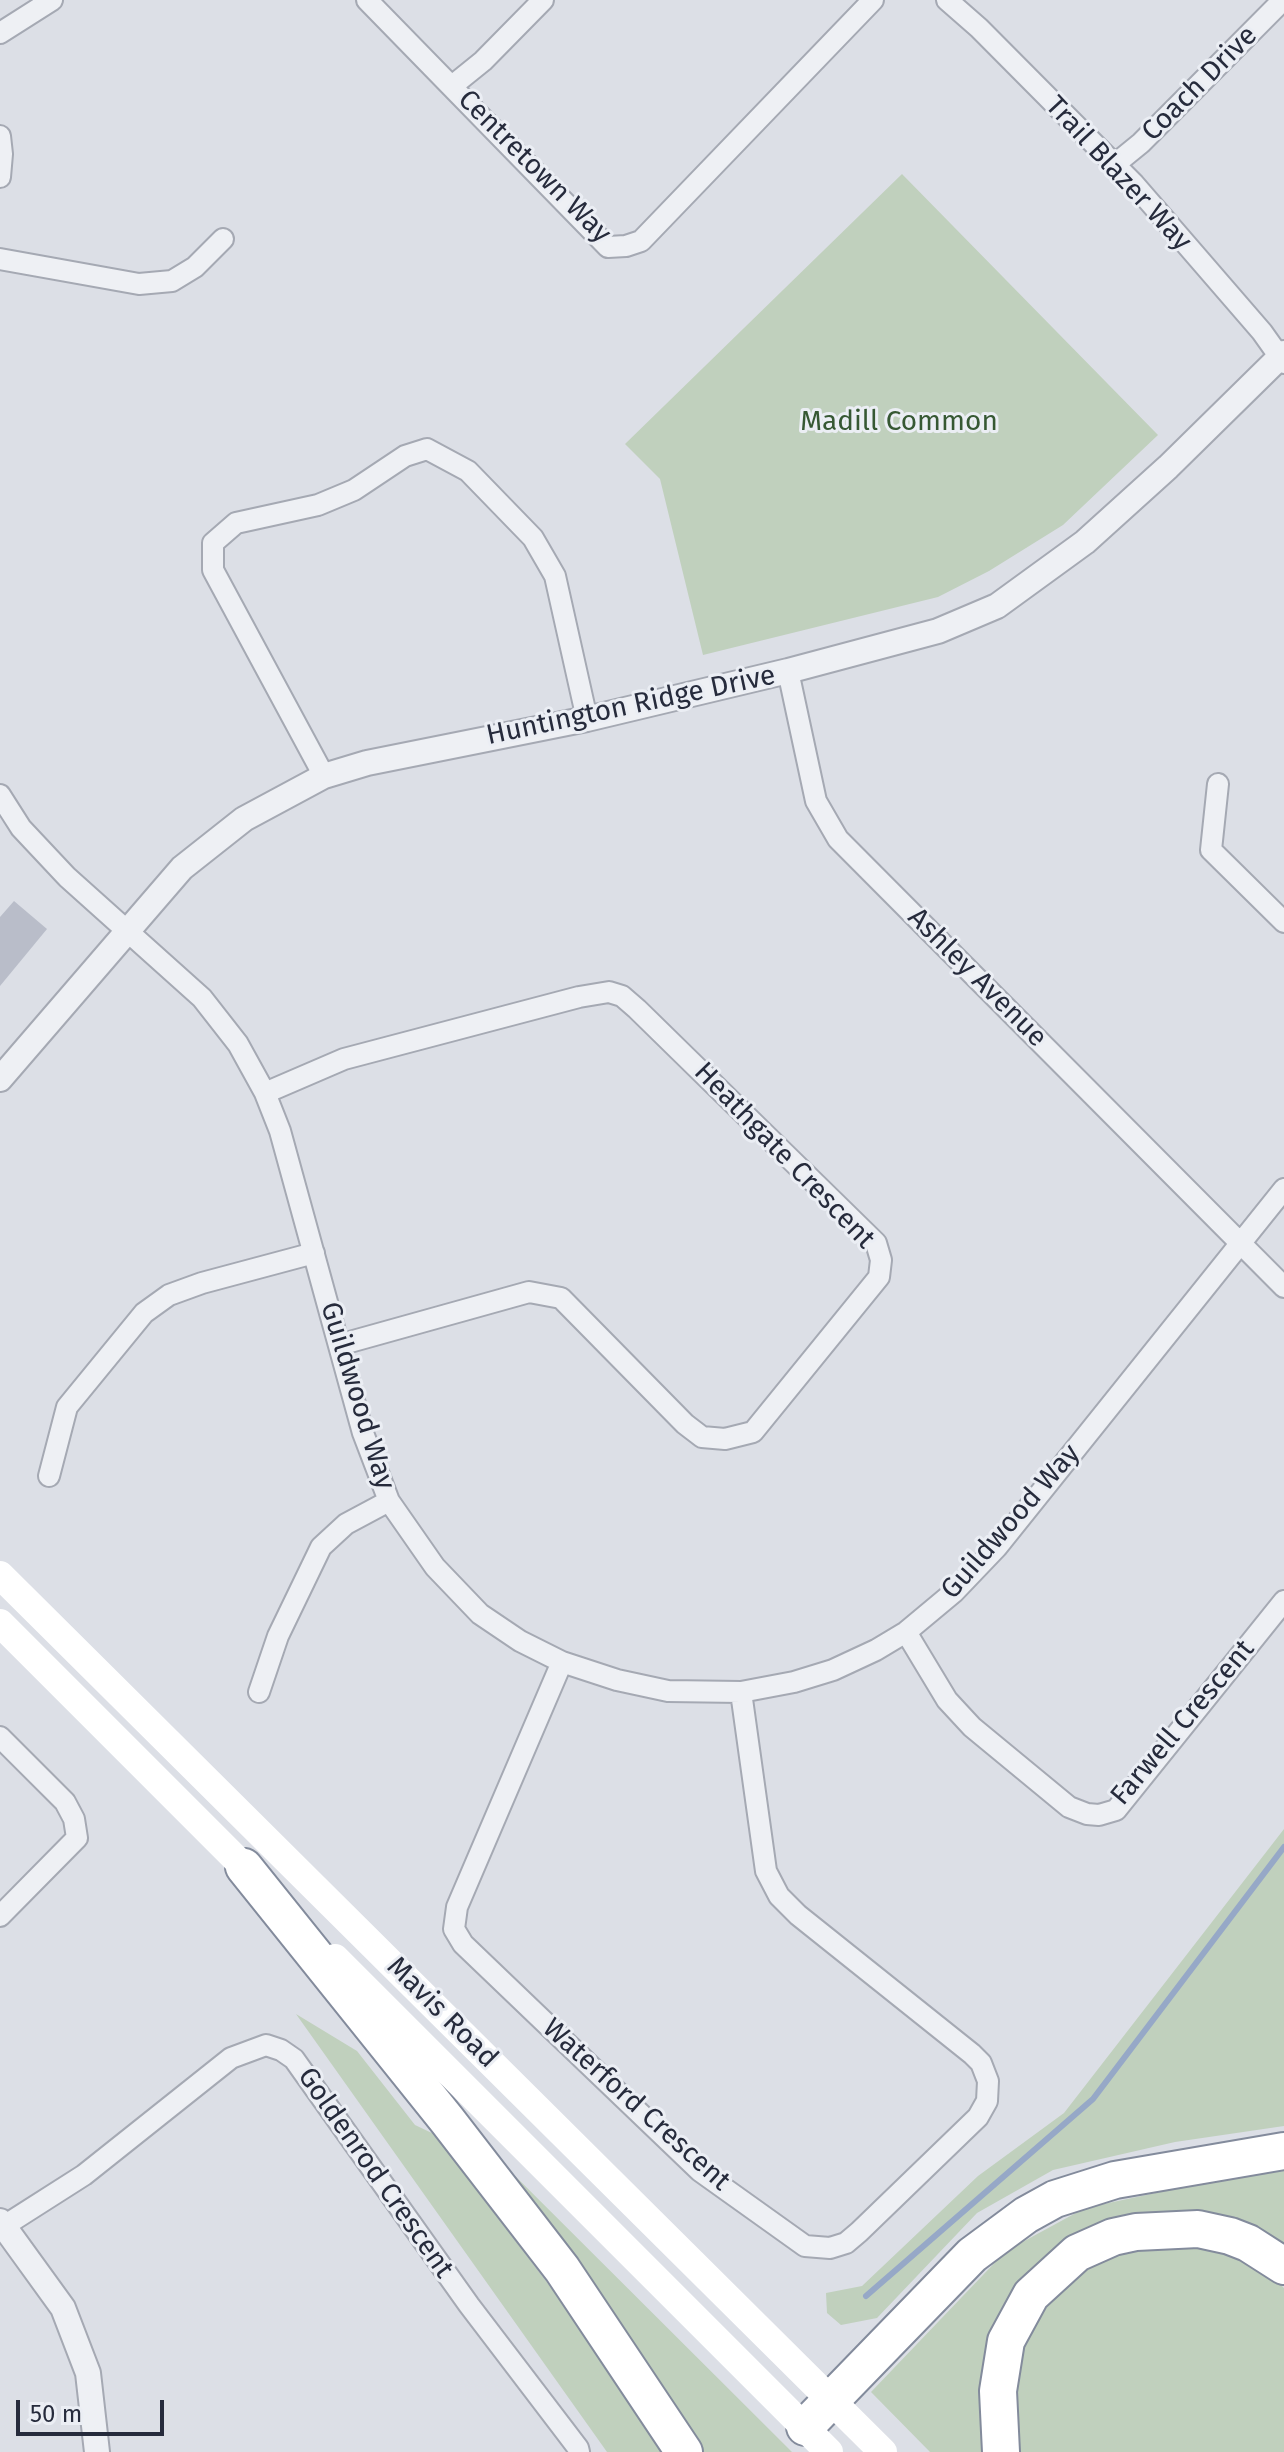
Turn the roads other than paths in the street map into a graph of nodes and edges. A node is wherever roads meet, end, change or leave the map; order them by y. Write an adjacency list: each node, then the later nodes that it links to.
1 (52, 0): 7 (street)
2 (367, 0): 8 (street, Centretown Way)
3 (543, 0): 8 (street)
4 (873, 0): 8 (street, Centretown Way)
5 (947, 0): 10 (street, Trail Blazer Way)
6 (1283, 0): 10 (street, Coach Drive)
7 (0, 33)
8 (452, 86)
9 (0, 136): 11 (street)
10 (1114, 165): 14 (street, Trail Blazer Way)
11 (0, 177)
12 (223, 239): 13 (street)
13 (0, 259)
14 (1282, 358): 15 (street, Huntington Ridge Drive)
15 (788, 671): 16 (street, Huntington Ridge Drive); 25 (street, Ashley Avenue)
16 (587, 719): 17 (street, Huntington Ridge Drive); 17 (street)
17 (324, 776): 21 (street, Huntington Ridge Drive)
18 (1218, 784): 20 (street)
19 (0, 795): 21 (street, Guildwood Way)
20 (1284, 922)
21 (128, 930): 22 (street, Huntington Ridge Drive); 23 (street, Guildwood Way)
22 (0, 1079)
23 (265, 1093): 26 (street, Guildwood Way); 28 (street, Heathgate Crescent)
24 (1284, 1189): 25 (street, Guildwood Way)
25 (1239, 1242): 27 (street); 34 (street, Guildwood Way)
26 (314, 1253): 28 (street, Guildwood Way); 29 (street)
27 (1284, 1287)
28 (339, 1345): 30 (street, Guildwood Way)
29 (49, 1476)
30 (389, 1501): 35 (street, Guildwood Way); 36 (street)
31 (0, 1575): 44 (main road, Mavis Road)
32 (1284, 1601): 34 (street, Farwell Crescent)
33 (0, 1623): 39 (main road, Mavis Road)
34 (906, 1632): 37 (street, Guildwood Way)
35 (562, 1662): 37 (street, Guildwood Way); 37 (street, Waterford Crescent)
36 (259, 1692)
37 (741, 1692)
38 (0, 1737): 40 (street)
39 (244, 1867): 45 (main road, Mavis Road); 48 (highway)
40 (0, 1916)
41 (1284, 2151): 44 (highway)
42 (2, 2223): 46 (street); 47 (street, Goldenrod Crescent)
43 (1284, 2266): 50 (highway)
44 (831, 2399): 45 (highway); 49 (main road, Mavis Road)
45 (817, 2440)
46 (97, 2452)
47 (579, 2452)
48 (684, 2452)
49 (883, 2452)
50 (1001, 2452)

